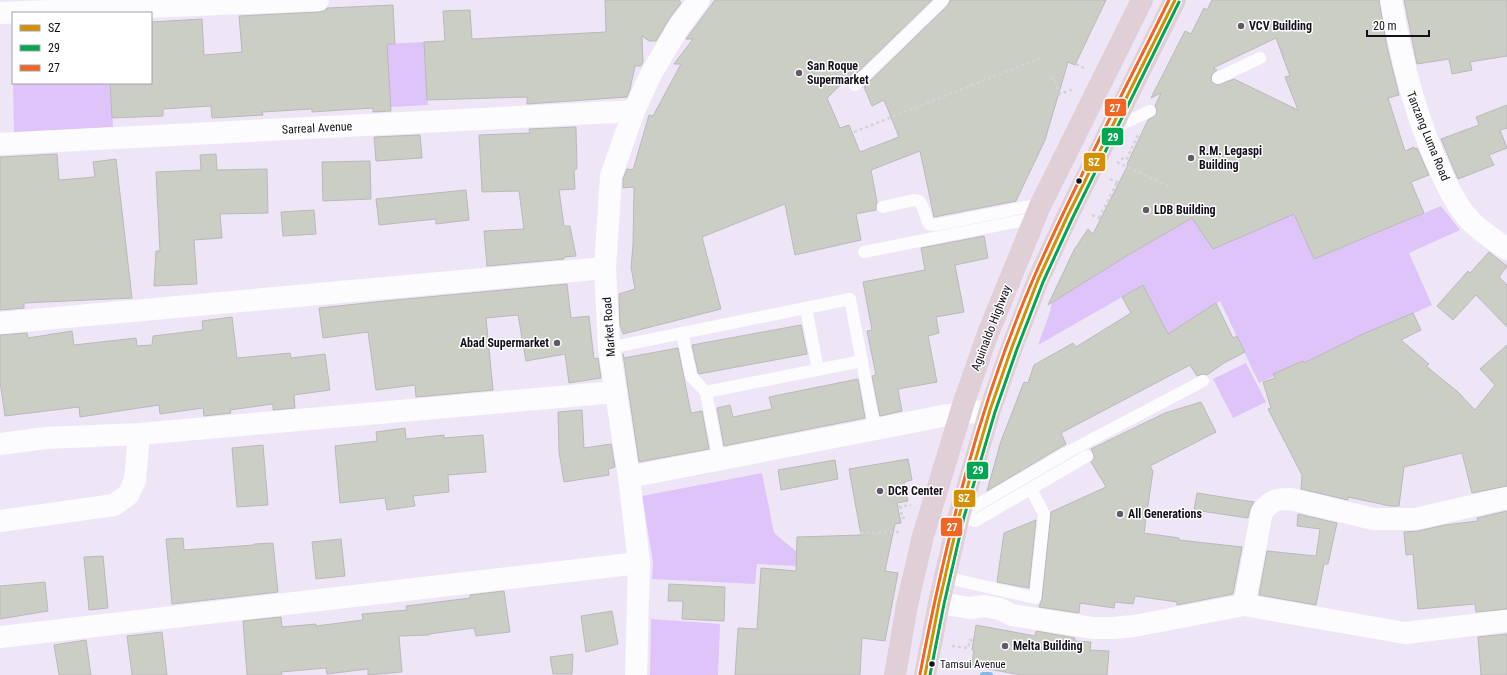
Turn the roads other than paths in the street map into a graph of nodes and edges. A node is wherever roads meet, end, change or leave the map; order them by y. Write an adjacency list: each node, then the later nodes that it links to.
1 (318, 0): 7 (street)
2 (699, 0): 13 (street, Market Road)
3 (943, 0): 12 (lane)
4 (1142, 0): 18 (highway, Aguinaldo Highway)
5 (1175, 0): 15 (highway)
6 (1391, 0): 19 (street, Tanzang Luma Road)
7 (24, 12)
8 (0, 13): 9 (street)
9 (12, 13)
10 (1260, 58): 11 (lane)
11 (1218, 78)
12 (855, 85)
13 (634, 111): 16 (street, Sarreal Avenue); 21 (street, Market Road)
14 (1150, 111): 15 (lane)
15 (1110, 130): 31 (highway)
16 (0, 144)
17 (883, 207): 18 (lane)
18 (1038, 211): 20 (lane); 32 (highway, Aguinaldo Highway)
19 (1507, 249)
20 (864, 252)
21 (606, 268): 23 (street); 25 (street, Market Road)
22 (806, 308): 24 (lane); 26 (lane); 27 (lane)
23 (0, 323)
24 (682, 333): 25 (lane); 30 (lane)
25 (609, 348): 29 (street, Market Road)
26 (862, 361): 27 (lane); 33 (lane)
27 (818, 370): 30 (lane)
28 (1203, 381): 41 (lane)
29 (616, 392): 34 (street); 38 (street, Market Road)
30 (706, 392): 37 (lane)
31 (990, 410): 32 (street); 41 (highway)
32 (960, 413): 33 (street); 50 (highway, Aguinaldo Highway)
33 (876, 430): 37 (street)
34 (139, 434): 35 (street); 42 (street)
35 (0, 444)
36 (1087, 456): 39 (lane)
37 (720, 460): 38 (street)
38 (629, 477): 43 (street, Market Road)
39 (1031, 489): 41 (lane); 44 (lane)
40 (1507, 498): 46 (street)
41 (959, 516): 44 (highway)
42 (0, 521)
43 (639, 563): 48 (street); 49 (street, Market Road)
44 (944, 577): 45 (highway)
45 (939, 603): 46 (street); 51 (highway)
46 (1244, 605): 47 (street)
47 (1507, 621)
48 (0, 637)
49 (636, 675)
50 (895, 675)
51 (926, 675)

